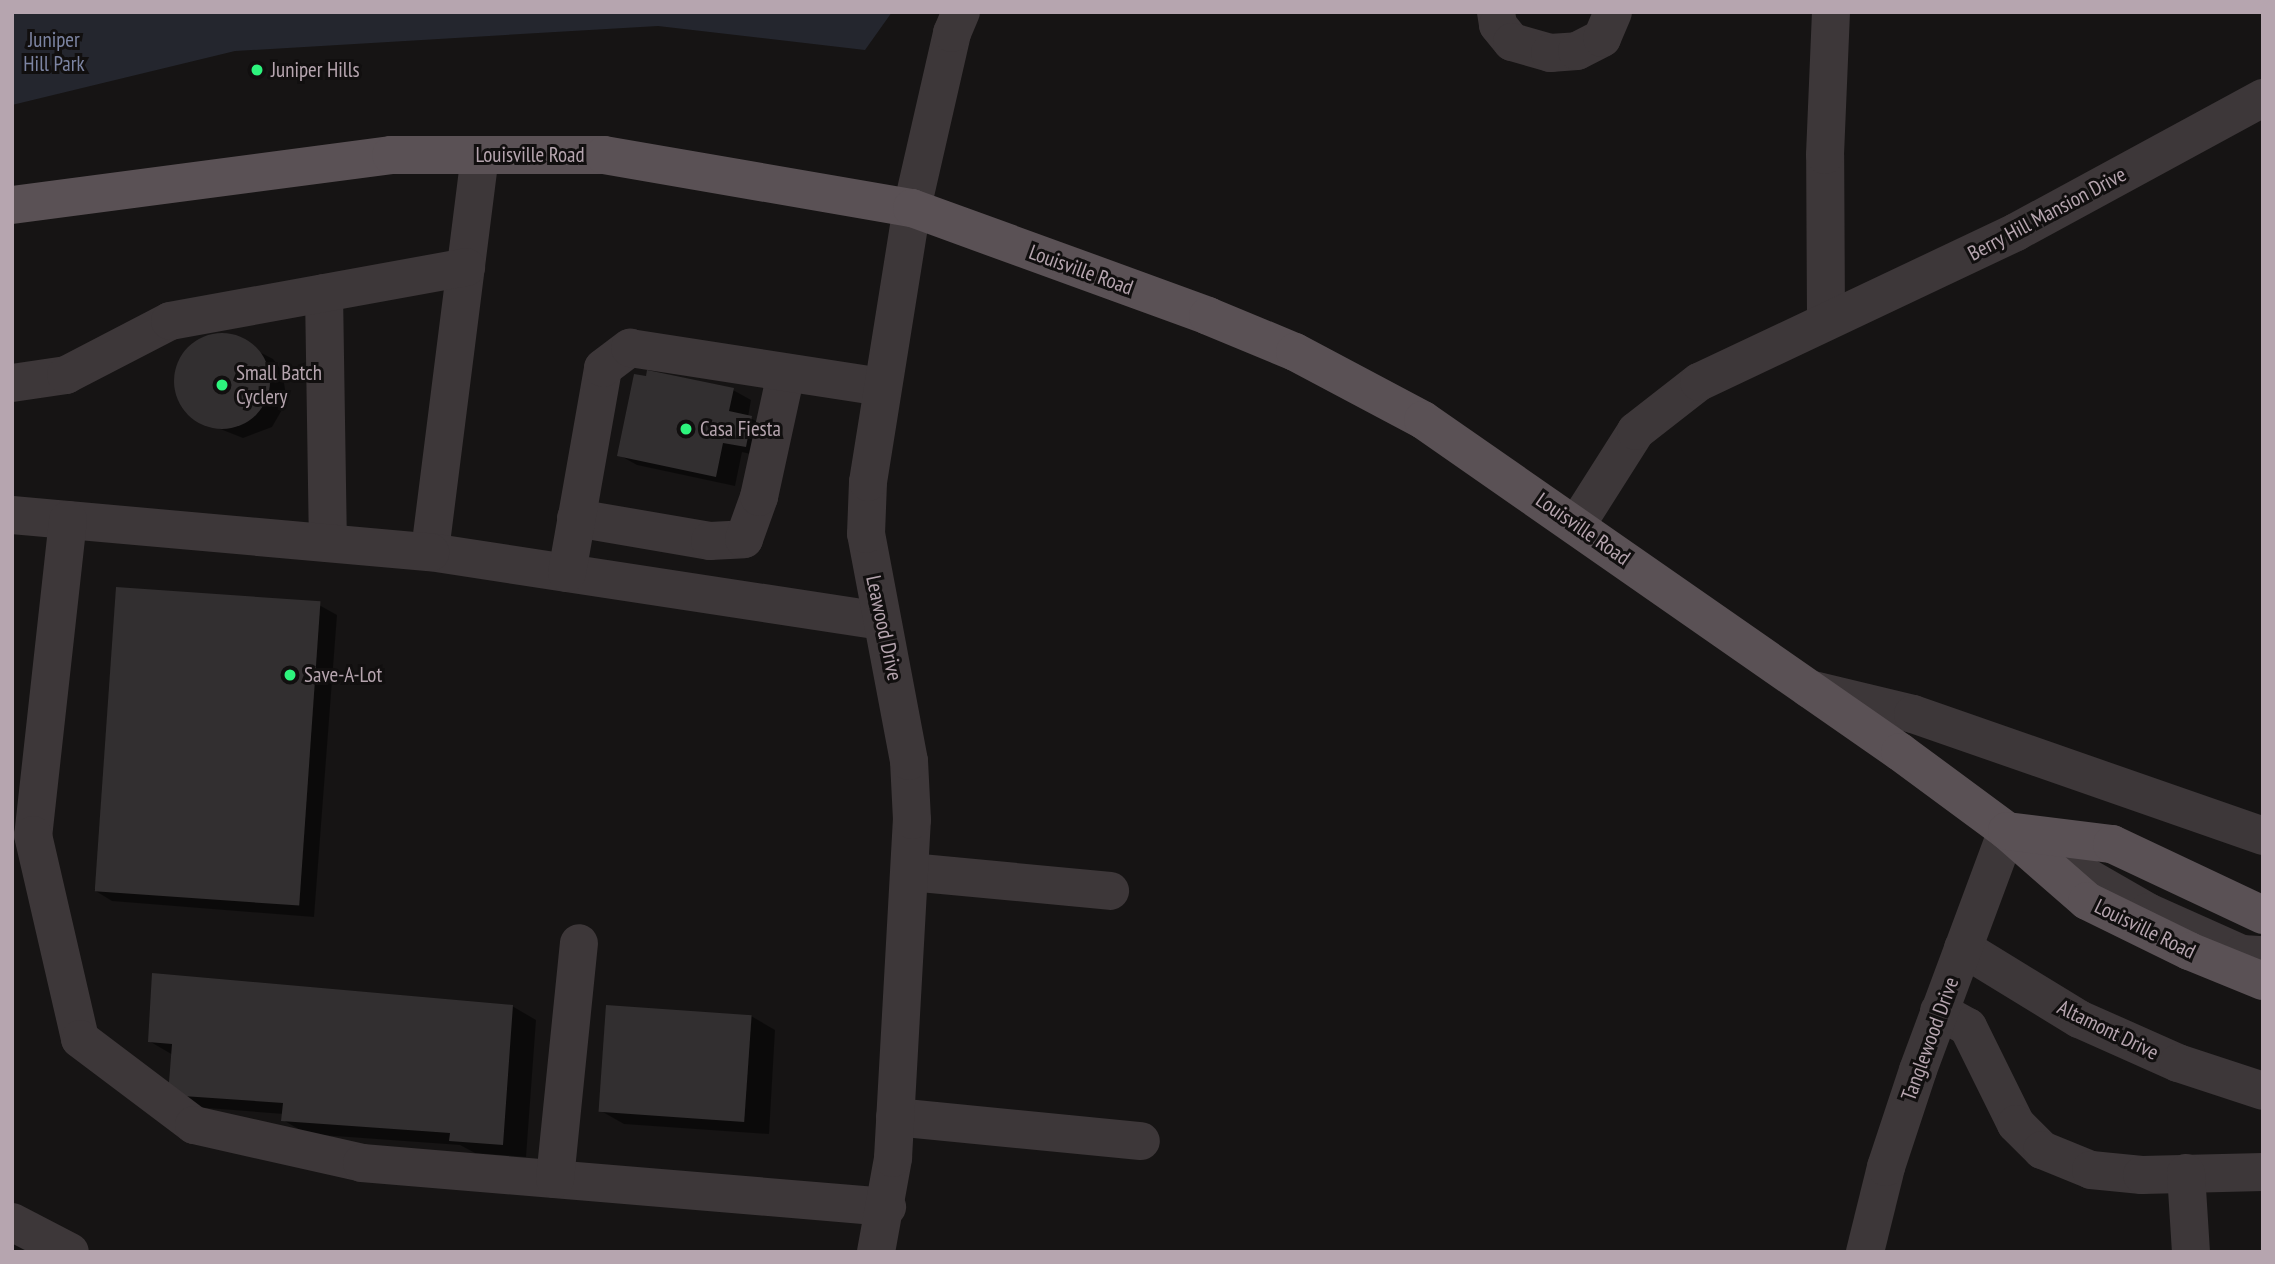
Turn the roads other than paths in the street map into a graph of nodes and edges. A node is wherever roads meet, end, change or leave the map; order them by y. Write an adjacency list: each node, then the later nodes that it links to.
1 (961, 12): 8 (street, Leawood Drive)
2 (1496, 12): 3 (street)
3 (1613, 12)
4 (1831, 12): 11 (street)
5 (2263, 98): 11 (street, Berry Hill Mansion Drive)
6 (480, 155): 7 (main road, Louisville Road); 8 (main road, Louisville Road); 9 (street)
7 (12, 205)
8 (912, 208): 14 (street, Leawood Drive); 18 (main road, Louisville Road)
9 (466, 267): 10 (street); 20 (street)
10 (324, 293): 13 (street); 19 (street)
11 (1826, 319): 18 (street, Berry Hill Mansion Drive)
12 (786, 373): 14 (street); 16 (street); 16 (street)
13 (12, 383)
14 (882, 387): 22 (street, Leawood Drive)
15 (12, 515): 17 (street)
16 (576, 518): 21 (street)
17 (68, 520): 19 (street); 39 (street)
18 (1577, 524): 23 (main road, Louisville Road)
19 (328, 543): 20 (street)
20 (430, 552): 21 (street)
21 (566, 573): 22 (street)
22 (880, 621): 26 (street, Leawood Drive)
23 (1804, 688): 24 (main road, Louisville Road); 25 (street)
24 (2007, 831): 28 (main road, Louisville Road); 30 (street, Tanglewood Drive); 31 (street); 32 (main road, Louisville Road)
25 (2263, 836)
26 (910, 872): 27 (street); 35 (street, Leawood Drive)
27 (1110, 891)
28 (2263, 915)
29 (579, 943): 39 (street)
30 (1964, 948): 33 (street, Tanglewood Drive); 34 (street, Altamont Drive)
31 (2263, 956)
32 (2263, 981)
33 (1939, 1011): 38 (street); 44 (street, Tanglewood Drive)
34 (2263, 1091)
35 (895, 1117): 36 (street); 40 (street, Leawood Drive)
36 (1141, 1141)
37 (2263, 1172): 38 (street)
38 (2186, 1173): 45 (street)
39 (555, 1179): 40 (street)
40 (887, 1207): 43 (street, Leawood Drive)
41 (12, 1222): 42 (street)
42 (70, 1252)
43 (876, 1252)
44 (1865, 1252)
45 (2191, 1252)

